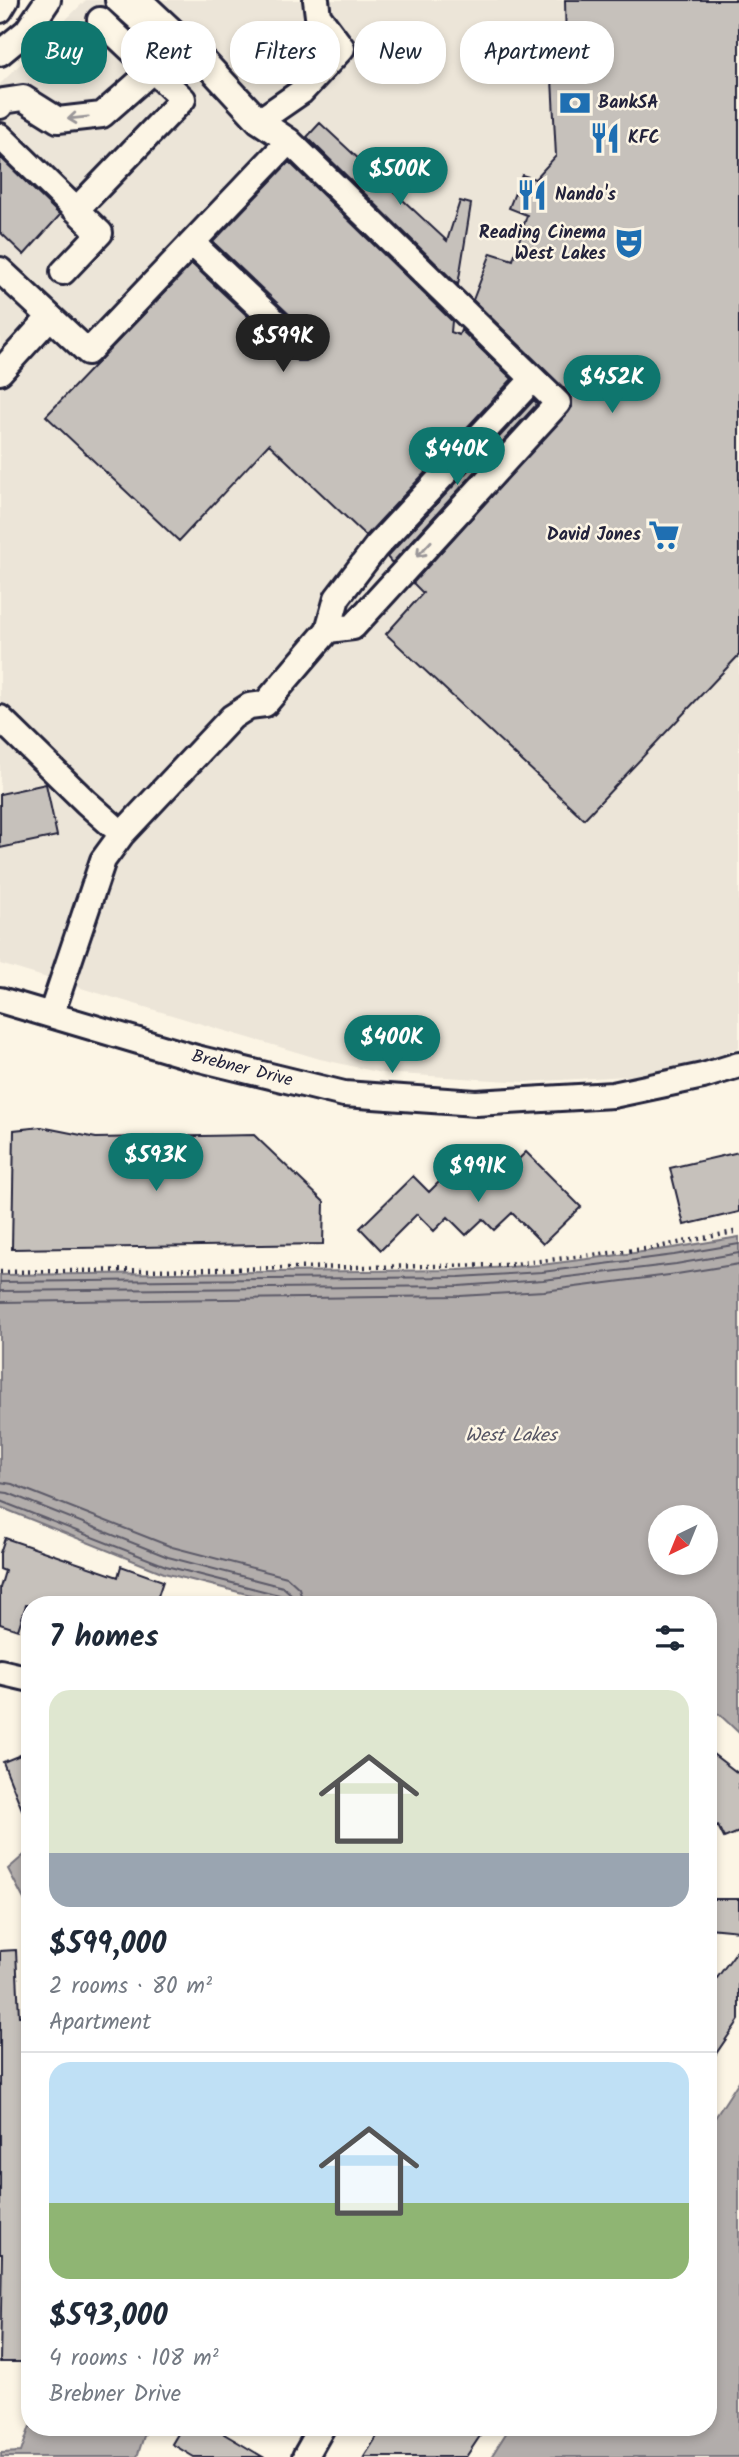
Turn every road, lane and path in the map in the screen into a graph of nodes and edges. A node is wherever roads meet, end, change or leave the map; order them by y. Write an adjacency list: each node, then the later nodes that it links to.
1 (6, 0): 6 (street)
2 (48, 0): 10 (street)
3 (118, 0): 8 (street)
4 (139, 0): 14 (street)
5 (316, 0): 16 (street)
6 (0, 10)
7 (100, 20): 9 (street)
8 (141, 21)
9 (121, 40)
10 (0, 53)
11 (129, 84): 15 (street, one-way to 15)
12 (168, 84): 19 (street)
13 (212, 84): 14 (street)
14 (239, 98): 16 (street)
15 (0, 106)
16 (259, 121): 18 (street)
17 (0, 136): 19 (street)
18 (289, 141): 20 (street); 26 (street)
19 (76, 210): 22 (street)
20 (192, 243): 23 (street); 24 (street)
21 (0, 270): 23 (street)
22 (63, 272)
23 (50, 317): 25 (street)
24 (302, 347)
25 (0, 372)
26 (533, 379): 27 (street); 27 (street, one-way to 27)
27 (340, 629): 29 (street)
28 (0, 718): 29 (street)
29 (122, 834): 31 (street)
30 (0, 1000): 31 (street, Brebner Drive)
31 (51, 1015): 32 (street, Brebner Drive)
32 (739, 1065)
33 (739, 1231): 34 (path)
34 (0, 1272)
35 (0, 1672): 36 (street)
36 (21, 1677)
37 (317, 2436): 38 (street)
38 (305, 2457)

